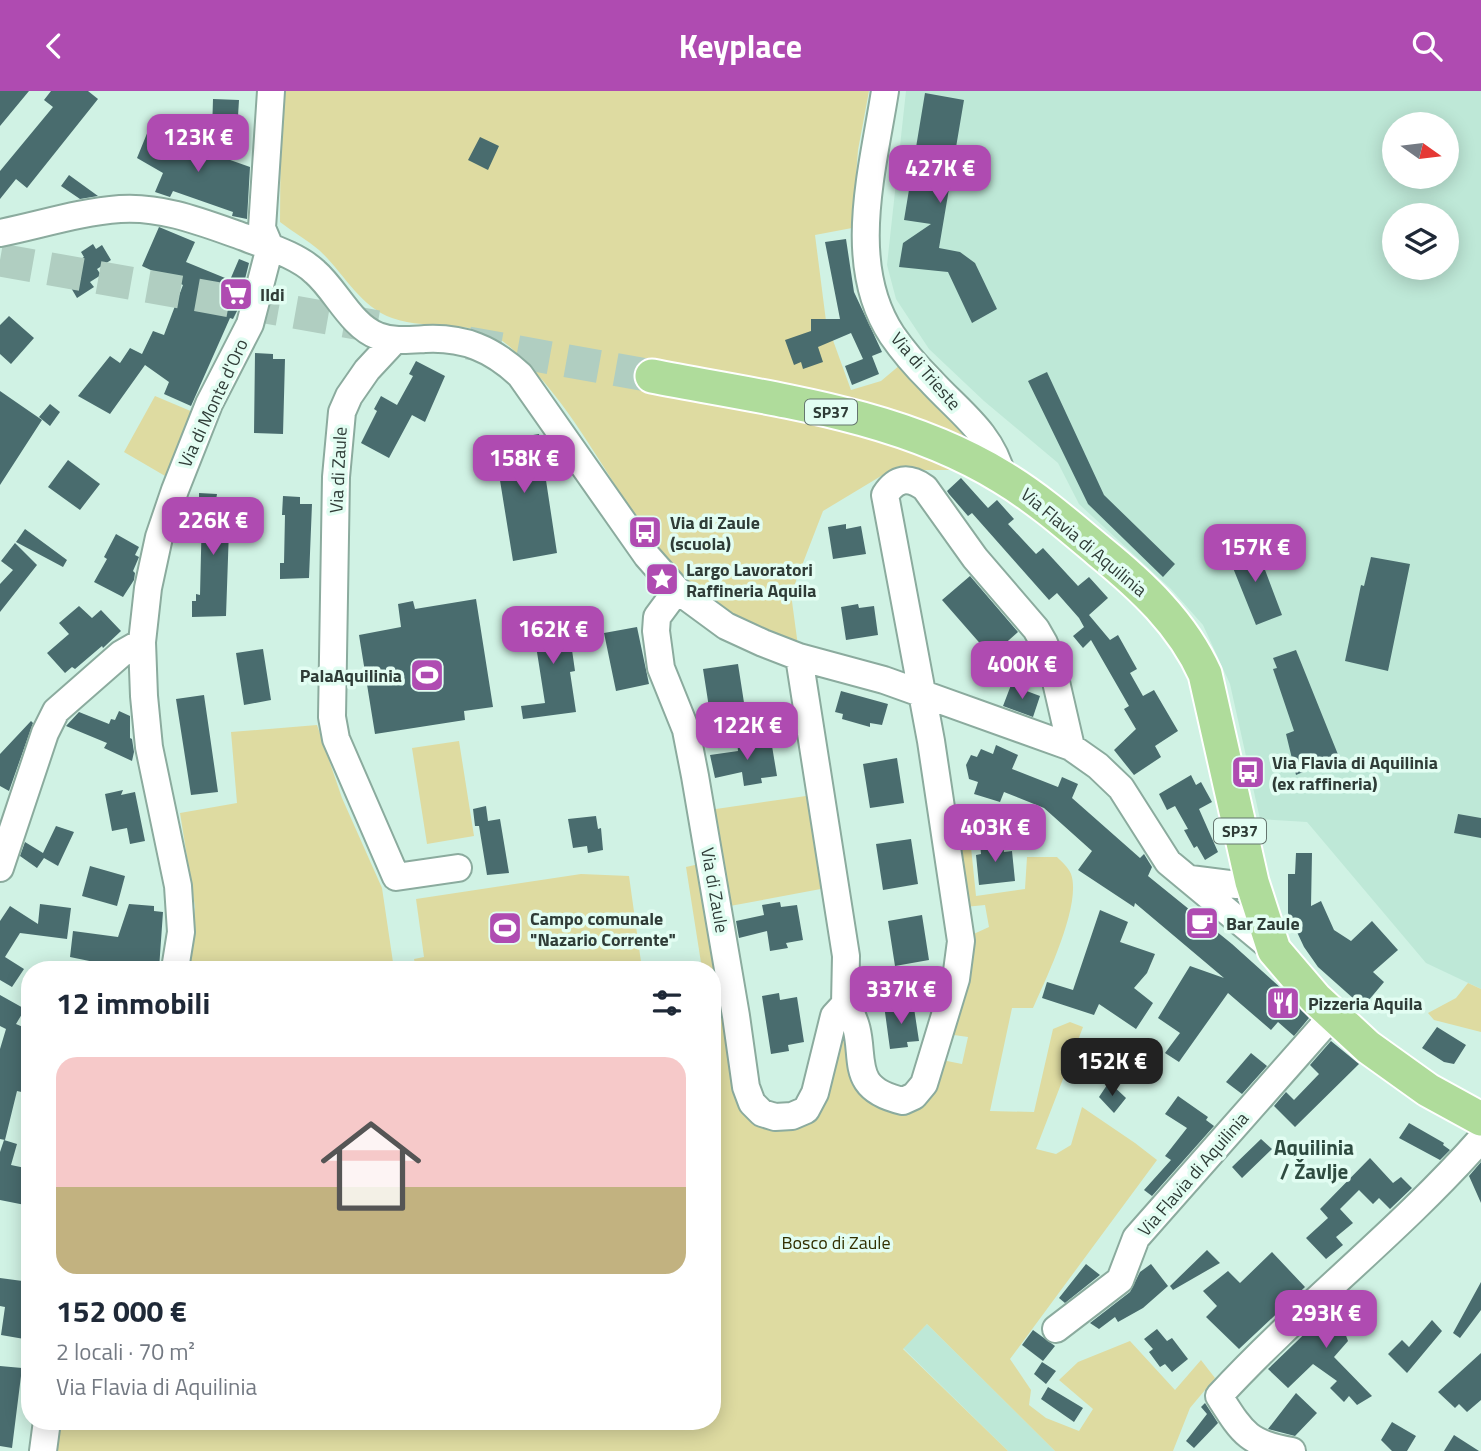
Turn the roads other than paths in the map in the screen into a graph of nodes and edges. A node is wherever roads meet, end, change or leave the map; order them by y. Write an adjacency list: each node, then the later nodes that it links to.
1 (271, 91): 4 (street)
2 (885, 91): 7 (street, Via di Trieste)
3 (0, 233): 4 (street)
4 (270, 247): 5 (street); 9 (street, Via di Monte d'Oro)
5 (394, 341): 8 (street); 14 (street, Via di Zaule)
6 (652, 376): 7 (main road, Via Flavia di Aquilinia / SP37)
7 (1002, 477): 16 (main road, Via Flavia di Aquilinia / SP37)
8 (677, 590): 10 (street); 19 (street, Via di Zaule)
9 (142, 642): 13 (street); 18 (street, Via di Monte d'Oro)
10 (799, 657): 11 (street); 19 (street, Via di Zaule)
11 (920, 692): 12 (street); 12 (street, Via di Zaule); 19 (street, Via di Zaule)
12 (1071, 747): 15 (street)
13 (0, 868)
14 (458, 868)
15 (1188, 879): 16 (street); 17 (street)
16 (1252, 882): 17 (main road, Via Flavia di Aquilinia / SP37)
17 (1274, 950): 20 (main road, Via Flavia di Aquilinia / SP37)
18 (176, 961)
19 (845, 1004)
20 (1332, 1016): 21 (main road, Via Flavia di Aquilinia / SP37); 23 (street, Via Flavia di Aquilinia)
21 (1481, 1119)
22 (1481, 1139): 26 (street)
23 (1056, 1329)
24 (46, 1430): 25 (street)
25 (43, 1451)
26 (1292, 1451)

